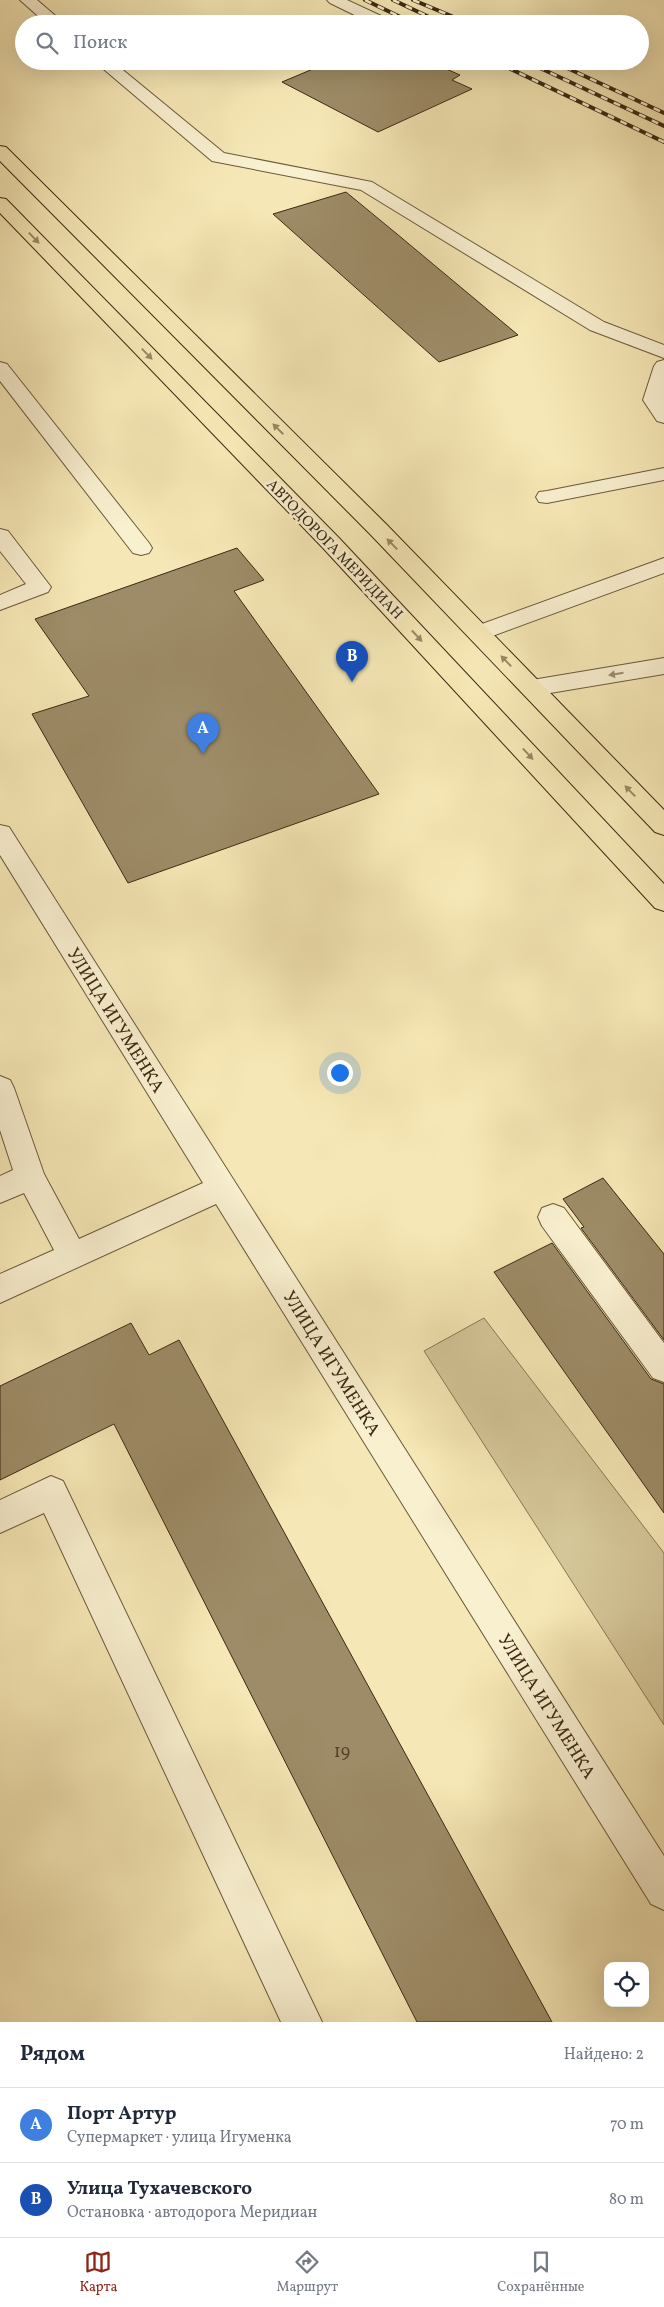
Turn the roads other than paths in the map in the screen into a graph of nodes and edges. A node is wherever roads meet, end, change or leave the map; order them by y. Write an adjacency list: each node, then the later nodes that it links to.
1 (28, 0): 3 (street)
2 (335, 0): 4 (street)
3 (46, 15)
4 (367, 15)
5 (113, 70): 8 (street)
6 (0, 151): 18 (main road, one-way to 6)
7 (0, 202): 23 (main road, АВТОДОРОГА МЕРИДИАН, one-way to 23)
8 (664, 352)
9 (664, 366): 11 (street)
10 (0, 368): 15 (street)
11 (664, 417)
12 (664, 474): 13 (street)
13 (547, 497)
14 (0, 536): 17 (street)
15 (141, 548)
16 (664, 565): 18 (street)
17 (0, 603)
18 (479, 633): 20 (main road, one-way to 18)
19 (664, 666): 20 (street, one-way to 20)
20 (532, 688): 21 (main road, one-way to 20)
21 (664, 826)
22 (0, 834): 26 (street, УЛИЦА ИГУМЕНКА)
23 (664, 900)
24 (0, 1088): 25 (street)
25 (30, 1176): 27 (street); 29 (street)
26 (222, 1188): 29 (street); 33 (street, УЛИЦА ИГУМЕНКА)
27 (0, 1190)
28 (554, 1217): 31 (street)
29 (73, 1256): 30 (street)
30 (0, 1289)
31 (664, 1368)
32 (0, 1516): 34 (street)
33 (662, 1884)
34 (302, 2022)

